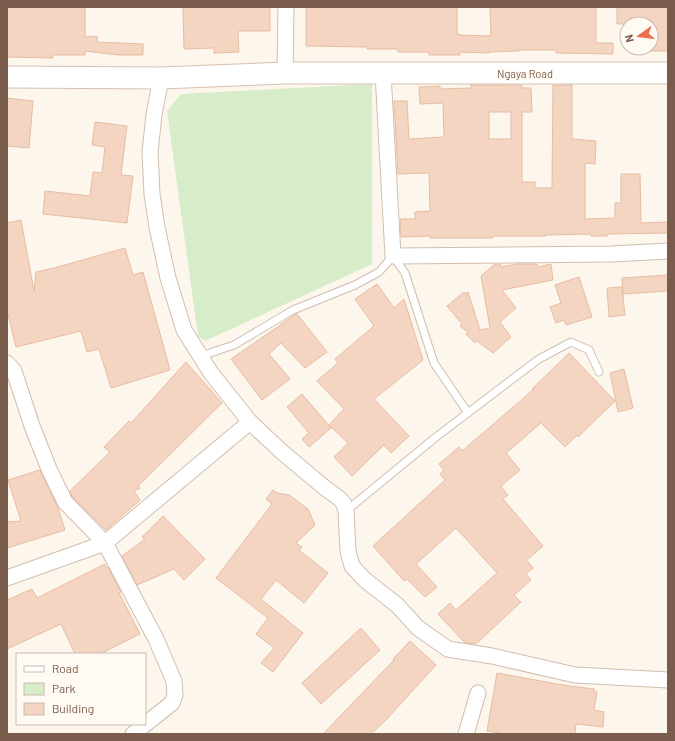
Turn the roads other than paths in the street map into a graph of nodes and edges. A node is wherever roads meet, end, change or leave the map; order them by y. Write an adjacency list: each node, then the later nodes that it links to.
1 (286, 7): 2 (street)
2 (285, 73): 3 (street, Ngaya Road); 6 (street, Ngaya Road)
3 (383, 73): 4 (street, Ngaya Road); 8 (street)
4 (668, 73)
5 (7, 76): 6 (street, Ngaya Road)
6 (161, 78): 9 (street)
7 (668, 251): 8 (street)
8 (393, 256): 9 (lane); 12 (lane)
9 (201, 356): 13 (street)
10 (7, 363): 15 (street)
11 (599, 372): 12 (lane)
12 (468, 413): 14 (lane)
13 (250, 422): 14 (street); 15 (street)
14 (346, 511): 17 (street)
15 (105, 543): 16 (street); 19 (street)
16 (7, 578)
17 (668, 680)
18 (478, 693): 22 (street)
19 (146, 724)
20 (145, 725): 21 (street)
21 (133, 734)
22 (466, 734)

